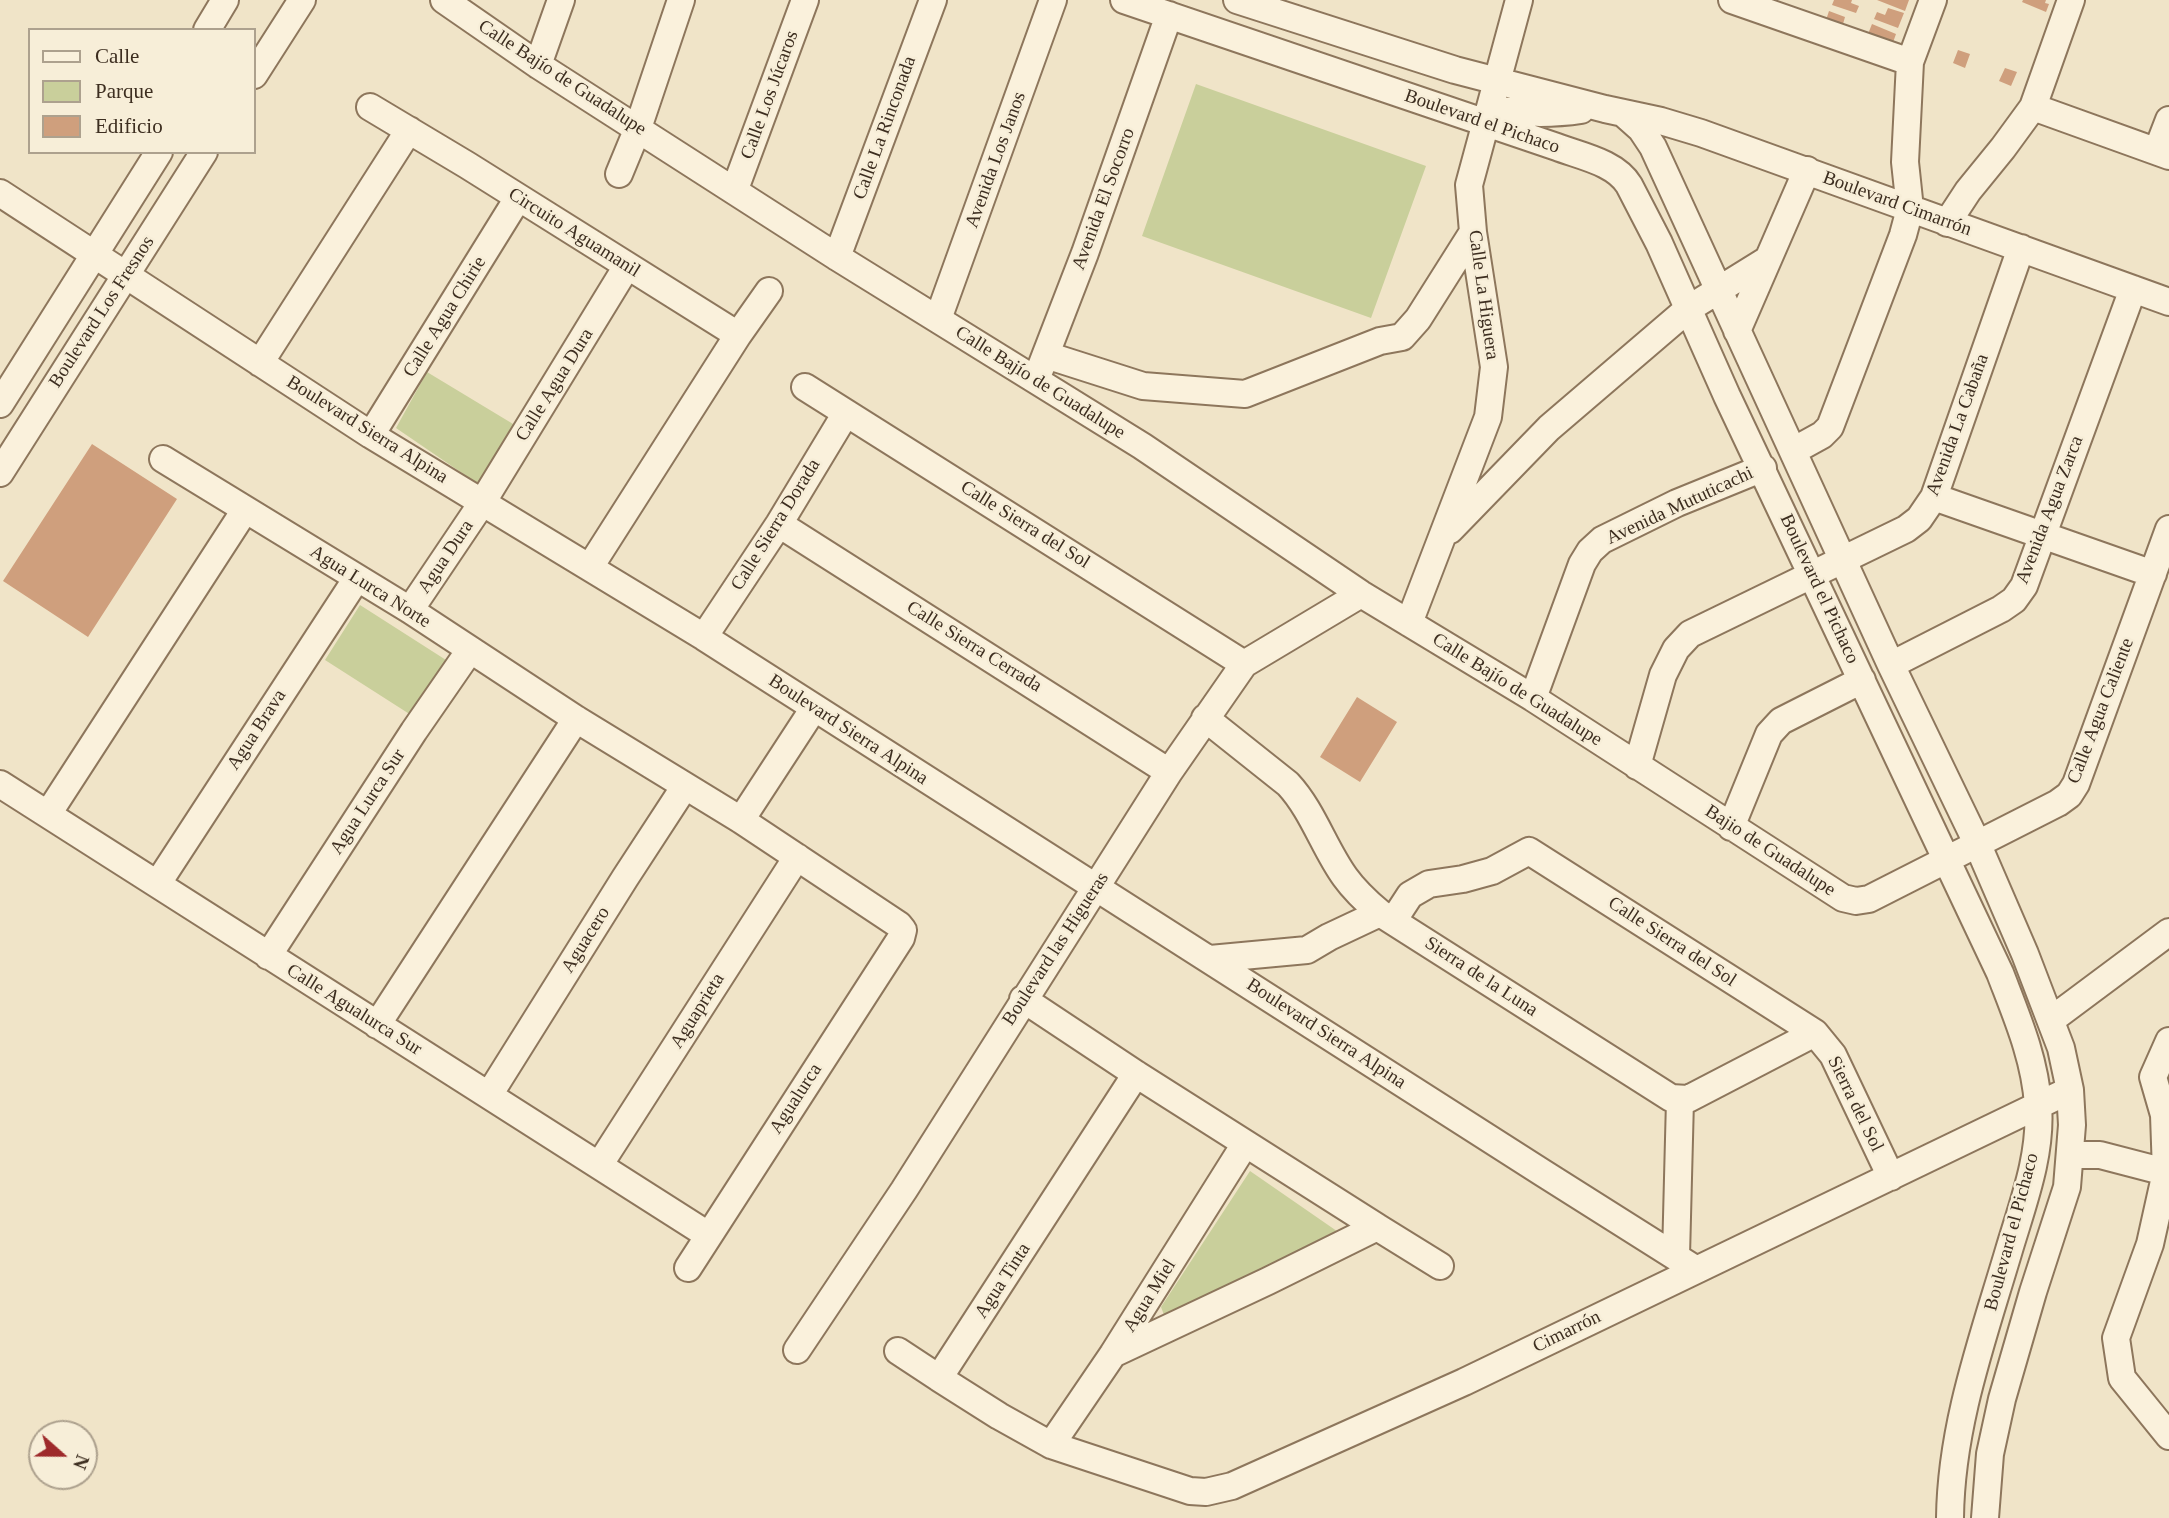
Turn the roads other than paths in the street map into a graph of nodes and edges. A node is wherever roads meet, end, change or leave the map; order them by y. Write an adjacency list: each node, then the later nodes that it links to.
1 (225, 0): 17 (street)
2 (302, 0): 20 (street)
3 (444, 0): 19 (street, Calle Bajío de Guadalupe)
4 (561, 0): 19 (street)
5 (681, 0): 27 (street)
6 (805, 0): 34 (street, Calle Los Júcaros)
7 (933, 0): 42 (street, Calle La Rinconada)
8 (1053, 0): 51 (street, Avenida Los Janos)
9 (1124, 0): 16 (street, Boulevard el Pichaco)
10 (1237, 0): 21 (street, Boulevard el Pichaco)
11 (1519, 0): 21 (street, Calle La Higuera)
12 (1732, 0): 15 (street)
13 (1933, 0): 18 (street)
14 (2071, 0): 23 (street)
15 (1790, 10): 18 (street)
16 (1169, 15): 26 (street, Boulevard el Pichaco); 54 (street, Avenida El Socorro)
17 (208, 28)
18 (1910, 62): 37 (street)
19 (538, 65): 27 (street, Calle Bajío de Guadalupe)
20 (256, 72)
21 (1499, 81): 24 (street, Boulevard el Pichaco); 26 (street, Calle La Higuera)
22 (370, 107): 28 (street, Circuito Aguamanil)
23 (2033, 107): 29 (street); 38 (street)
24 (1614, 111): 26 (street); 32 (street, Boulevard Cimarrón); 47 (street, Boulevard el Pichaco)
25 (2169, 120): 29 (street)
26 (1486, 122): 39 (street, Calle La Higuera); 50 (street, Boulevard el Pichaco)
27 (638, 128): 33 (street); 34 (street, Calle Bajío de Guadalupe)
28 (409, 130): 36 (street, Circuito Aguamanil); 55 (street)
29 (2163, 153)
30 (158, 154): 41 (street, Boulevard Los Fresnos)
31 (203, 154): 45 (street, Boulevard Los Fresnos)
32 (1807, 170): 37 (street, Boulevard Cimarrón); 43 (street)
33 (619, 174)
34 (735, 190): 42 (street, Calle Bajío de Guadalupe)
35 (0, 193): 41 (street, Boulevard Sierra Alpina)
36 (519, 198): 44 (street, Circuito Aguamanil); 60 (street, Calle Agua Chirie)
37 (1910, 209): 38 (street, Boulevard Cimarrón); 61 (street)
38 (1947, 223): 40 (street, Boulevard Cimarrón)
39 (1473, 232): 54 (street); 71 (street, Calle La Higuera)
40 (2021, 248): 46 (street, Boulevard Cimarrón); 65 (street, Avenida La Cabaña)
41 (96, 254): 45 (street, Boulevard Sierra Alpina); 58 (street, Boulevard Los Fresnos)
42 (837, 257): 51 (street, Calle Bajío de Guadalupe)
43 (1767, 260): 47 (street); 52 (street)
44 (627, 267): 53 (street, Circuito Aguamanil); 66 (street, Calle Agua Dura)
45 (127, 275): 55 (street, Boulevard Sierra Alpina); 64 (street, Boulevard Los Fresnos)
46 (2133, 289): 49 (street, Boulevard Cimarrón); 70 (street, Avenida Agua Zarca)
47 (1718, 290): 50 (street); 52 (street, Boulevard el Pichaco)
48 (769, 291): 53 (street)
49 (2169, 302)
50 (1688, 309): 63 (street, Boulevard el Pichaco); 71 (street)
51 (938, 319): 56 (street, Calle Bajío de Guadalupe)
52 (1737, 331): 61 (street, Boulevard el Pichaco)
53 (738, 335): 73 (street)
54 (1046, 355): 56 (street, Avenida El Socorro)
55 (260, 363): 60 (street, Boulevard Sierra Alpina)
56 (1036, 381): 77 (street, Calle Bajío de Guadalupe)
57 (805, 387): 59 (street, Calle Sierra del Sol)
58 (0, 404)
59 (846, 413): 68 (street, Calle Sierra Dorada); 82 (street, Calle Sierra del Sol)
60 (371, 435): 66 (street, Boulevard Sierra Alpina)
61 (1793, 451): 72 (street, Boulevard el Pichaco)
62 (163, 459): 67 (street, Agua Lurca Norte)
63 (1763, 468): 74 (street, Boulevard el Pichaco); 85 (street, Avenida Mututicachi)
64 (0, 472)
65 (1934, 497): 70 (street); 72 (street, Avenida La Cabaña)
66 (482, 503): 73 (street, Boulevard Sierra Alpina); 78 (street, Agua Dura)
67 (245, 510): 76 (street, Agua Lurca Norte); 93 (street)
68 (779, 524): 80 (street, Calle Sierra Dorada); 90 (street, Calle Sierra Cerrada)
69 (2169, 529): 75 (street, Calle Agua Caliente)
70 (2043, 536): 75 (street); 83 (street, Avenida Agua Zarca)
71 (1439, 542): 79 (street, Calle La Higuera)
72 (1844, 561): 74 (street, Avenida La Cabaña); 83 (street, Boulevard el Pichaco)
73 (590, 567): 80 (street, Boulevard Sierra Alpina)
74 (1811, 574): 84 (street, Boulevard el Pichaco); 89 (street, Avenida La Cabaña)
75 (2153, 574): 96 (street, Calle Agua Caliente)
76 (357, 578): 78 (street, Agua Lurca Norte); 99 (street, Agua Brava)
77 (1361, 594): 79 (street, Calle Bajío de Guadalupe); 82 (street, Boulevard las Higueras)
78 (410, 610): 81 (street, Agua Lurca Norte)
79 (1409, 623): 85 (street, Calle Bajío de Guadalupe)
80 (704, 637): 86 (street, Boulevard Sierra Alpina)
81 (470, 650): 88 (street, Agua Lurca Norte); 104 (street, Agua Lurca Sur)
82 (1244, 664): 87 (street, Boulevard las Higueras)
83 (1891, 665): 96 (street, Boulevard el Pichaco)
84 (1862, 680): 95 (street); 98 (street, Boulevard el Pichaco)
85 (1533, 698): 89 (street, Calle Bajío de Guadalupe)
86 (814, 708): 94 (street); 100 (street, Boulevard Sierra Alpina)
87 (1205, 718): 90 (street, Boulevard las Higueras); 101 (street, Sierra de la Luna)
88 (576, 719): 92 (street, Agua Lurca Norte); 108 (street)
89 (1637, 766): 95 (street, Bajio de Guadalupe)
90 (1169, 772): 100 (street, Boulevard las Higueras)
91 (0, 784): 93 (street, Calle Agualurca Sur)
92 (685, 786): 94 (street, Agua Lurca Norte); 113 (street, Aguacero)
93 (48, 814): 99 (street, Calle Agualurca Sur)
94 (741, 820): 97 (street, Agua Lurca Norte)
95 (1731, 827): 98 (street, Bajio de Guadalupe)
96 (1977, 843): 98 (street, Calle Agua Caliente); 107 (street, Boulevard el Pichaco)
97 (797, 857): 102 (street, Agua Lurca Norte); 118 (street, Aguaprieta)
98 (1946, 860): 115 (street, Boulevard el Pichaco)
99 (158, 883): 104 (street, Calle Agualurca Sur)
100 (1096, 887): 105 (street, Boulevard Sierra Alpina); 106 (street, Boulevard las Higueras)
101 (1386, 917): 105 (street); 109 (street, Calle Sierra del Sol); 114 (street, Sierra de la Luna)
102 (903, 930): 122 (street, Agualurca)
103 (2169, 932): 107 (street)
104 (268, 956): 108 (street, Calle Agualurca Sur)
105 (1210, 959): 123 (street, Boulevard Sierra Alpina)
106 (1023, 999): 111 (street); 126 (street, Boulevard las Higueras)
107 (2051, 1020): 112 (street, Boulevard el Pichaco)
108 (377, 1025): 113 (street, Calle Agualurca Sur)
109 (1815, 1033): 114 (street); 120 (street, Sierra del Sol)
110 (2169, 1041): 119 (street)
111 (1136, 1074): 116 (street); 129 (street, Agua Tinta)
112 (2070, 1090): 115 (street, Cimarrón); 117 (street, Boulevard el Pichaco)
113 (489, 1095): 118 (street, Calle Agualurca Sur)
114 (1680, 1100): 123 (street)
115 (2038, 1105): 120 (street, Cimarrón); 132 (street, Boulevard el Pichaco)
116 (1245, 1144): 121 (street); 128 (street, Agua Miel)
117 (2071, 1155): 119 (street); 133 (street, Boulevard el Pichaco)
118 (600, 1164): 122 (street, Calle Agualurca Sur)
119 (2167, 1173): 130 (street)
120 (1891, 1177): 123 (street, Cimarrón)
121 (1377, 1227): 124 (street); 128 (street)
122 (708, 1235): 125 (street, Agualurca)
123 (1686, 1262): 131 (street, Cimarrón)
124 (1440, 1266)
125 (688, 1268)
126 (797, 1350)
127 (898, 1351): 129 (street)
128 (1114, 1354): 131 (street, Agua Miel)
129 (939, 1378): 131 (street)
130 (2169, 1436)
131 (1051, 1445)
132 (1950, 1518)
133 (1985, 1518)

